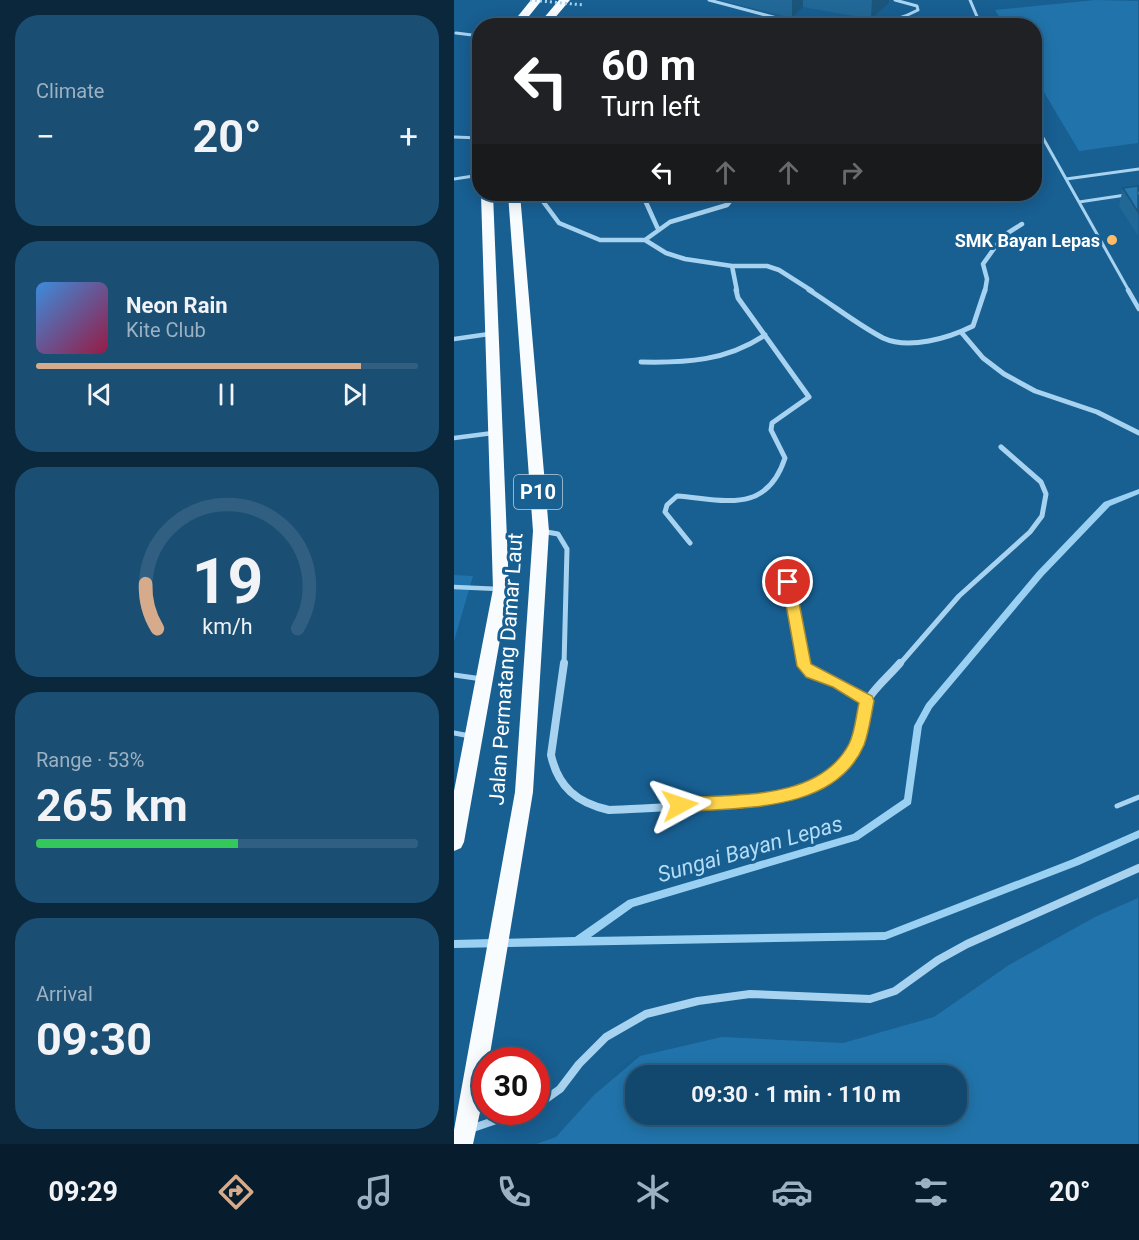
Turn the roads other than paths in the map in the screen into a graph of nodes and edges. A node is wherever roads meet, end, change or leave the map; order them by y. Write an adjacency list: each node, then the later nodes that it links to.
1 (537, 0): 6 (highway)
2 (565, 0): 7 (highway)
3 (709, 0): 8 (lane)
4 (895, 0): 9 (lane)
5 (970, 0): 10 (lane)
6 (522, 18)
7 (549, 18)
8 (776, 18)
9 (899, 18)
10 (978, 18)
11 (456, 33): 12 (lane)
12 (472, 35)
13 (1042, 136): 18 (lane)
14 (454, 137): 15 (lane)
15 (472, 138)
16 (1138, 169): 18 (lane)
17 (472, 176): 19 (lane)
18 (1066, 178): 26 (lane)
19 (454, 179)
20 (1138, 193): 26 (lane)
21 (487, 201): 33 (highway, Jalan Permatang Damar Laut / P10)
22 (515, 201): 41 (highway, Jalan Permatang Damar Laut / P10)
23 (543, 201): 29 (street)
24 (645, 201): 28 (street)
25 (730, 201): 28 (street)
26 (1079, 202): 31 (lane)
27 (1022, 224): 32 (street)
28 (658, 229): 29 (street)
29 (645, 240): 30 (street)
30 (732, 266): 32 (street); 34 (street)
31 (1138, 309)
32 (961, 332): 38 (street)
33 (492, 334): 35 (lane); 37 (highway, Jalan Permatang Damar Laut / P10)
34 (765, 335): 36 (street); 42 (street)
35 (454, 339)
36 (641, 362)
37 (496, 433): 39 (lane); 45 (highway, Jalan Permatang Damar Laut / P10)
38 (1138, 433)
39 (454, 438)
40 (1001, 447): 48 (street)
41 (541, 531): 48 (street); 58 (highway, Jalan Permatang Damar Laut / P10)
42 (690, 543)
43 (788, 582): 48 (street)
44 (454, 587): 45 (lane)
45 (501, 589): 47 (highway, Jalan Permatang Damar Laut / P10)
46 (454, 675): 47 (lane)
47 (484, 679): 50 (highway, Jalan Permatang Damar Laut / P10)
48 (867, 701)
49 (454, 733): 50 (lane)
50 (473, 737): 52 (highway, Jalan Permatang Damar Laut / P10)
51 (1138, 797): 53 (lane)
52 (459, 802): 54 (highway, Jalan Permatang Damar Laut / P10)
53 (1117, 806)
54 (454, 842)
55 (1138, 868): 56 (street)
56 (550, 1096)
57 (492, 1125): 58 (street)
58 (463, 1138)

